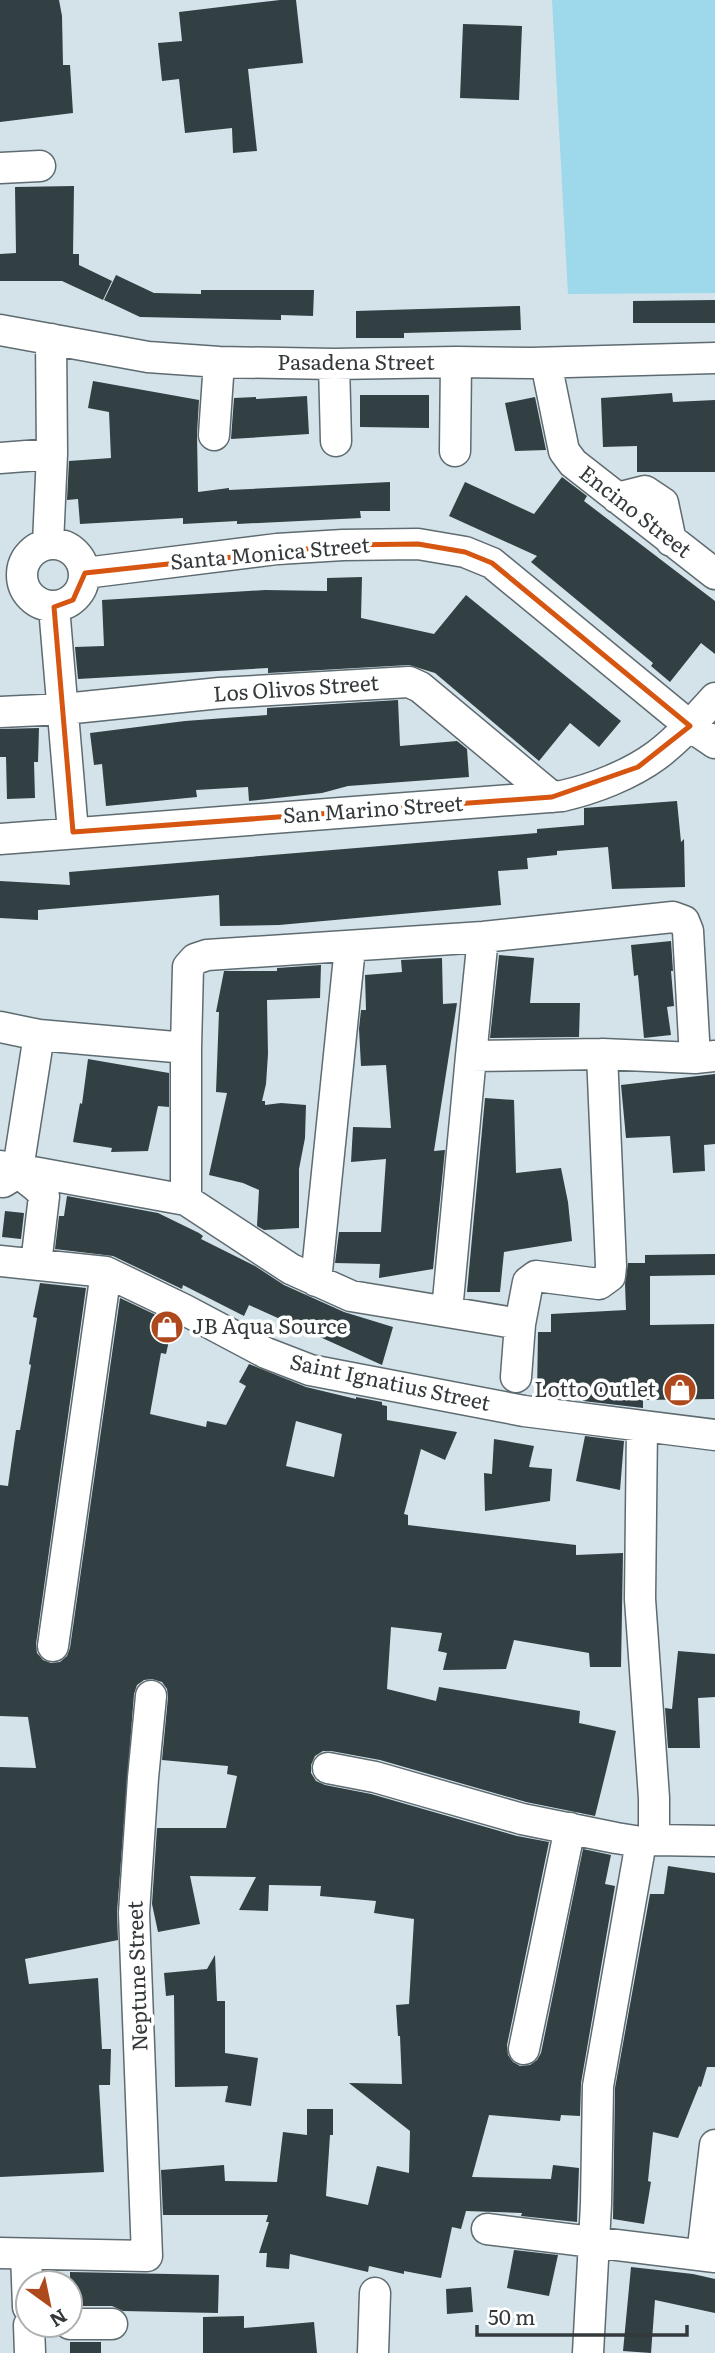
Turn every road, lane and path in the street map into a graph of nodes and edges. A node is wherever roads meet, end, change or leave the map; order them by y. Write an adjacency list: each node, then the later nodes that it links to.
1 (40, 166): 2 (street)
2 (0, 168)
3 (0, 330): 4 (street, Pasadena Street)
4 (51, 339): 6 (street, Pasadena Street); 13 (street)
5 (715, 358): 8 (street, Pasadena Street)
6 (219, 362): 9 (street, Pasadena Street); 10 (street)
7 (456, 362): 8 (street, Pasadena Street); 9 (street, Pasadena Street); 12 (street)
8 (546, 363): 17 (street, Encino Street)
9 (334, 364): 11 (street)
10 (214, 435)
11 (336, 441)
12 (455, 451)
13 (52, 454): 14 (street); 15 (street)
14 (0, 458)
15 (48, 544): 16 (street); 18 (street)
16 (85, 573): 19 (street); 23 (street, Santa Monica Street)
17 (715, 574)
18 (11, 585): 19 (street)
19 (54, 607): 21 (street)
20 (715, 698): 23 (street, San Marino Street)
21 (64, 709): 22 (street, Los Olivos Street); 25 (street, Los Olivos Street); 26 (street)
22 (0, 712)
23 (690, 726): 24 (street, Santa Monica Street); 25 (street, San Marino Street)
24 (715, 743)
25 (552, 797): 26 (street, San Marino Street)
26 (73, 832): 27 (street, San Marino Street)
27 (0, 839)
28 (482, 937): 29 (street); 34 (street); 35 (street)
29 (350, 947): 32 (street); 41 (street)
30 (0, 1027): 31 (street)
31 (38, 1035): 32 (street); 36 (street)
32 (186, 1048): 37 (street)
33 (602, 1054): 34 (street); 35 (street); 43 (street)
34 (471, 1056): 42 (street)
35 (705, 1057)
36 (6, 1173): 37 (street); 39 (street)
37 (186, 1200): 41 (street)
38 (0, 1261): 39 (street, Saint Ignatius Street)
39 (36, 1264): 40 (street, Saint Ignatius Street)
40 (106, 1272): 45 (street, Saint Ignatius Street); 47 (street)
41 (316, 1280): 42 (street)
42 (447, 1311): 43 (street)
43 (520, 1324): 44 (street)
44 (516, 1377)
45 (642, 1426): 46 (street, Saint Ignatius Street); 52 (street)
46 (715, 1435)
47 (53, 1646)
48 (151, 1696): 57 (street, Neptune Street)
49 (328, 1768): 50 (street)
50 (570, 1828): 52 (street); 53 (street)
51 (715, 1840): 52 (street)
52 (647, 1841): 56 (street)
53 (524, 2049)
54 (715, 2145): 58 (street)
55 (487, 2229): 56 (street)
56 (593, 2243): 58 (street); 63 (street)
57 (13, 2254)
58 (709, 2256)
59 (375, 2293): 62 (street)
60 (84, 2324): 61 (street)
61 (112, 2324)
62 (373, 2353)
63 (588, 2353)

